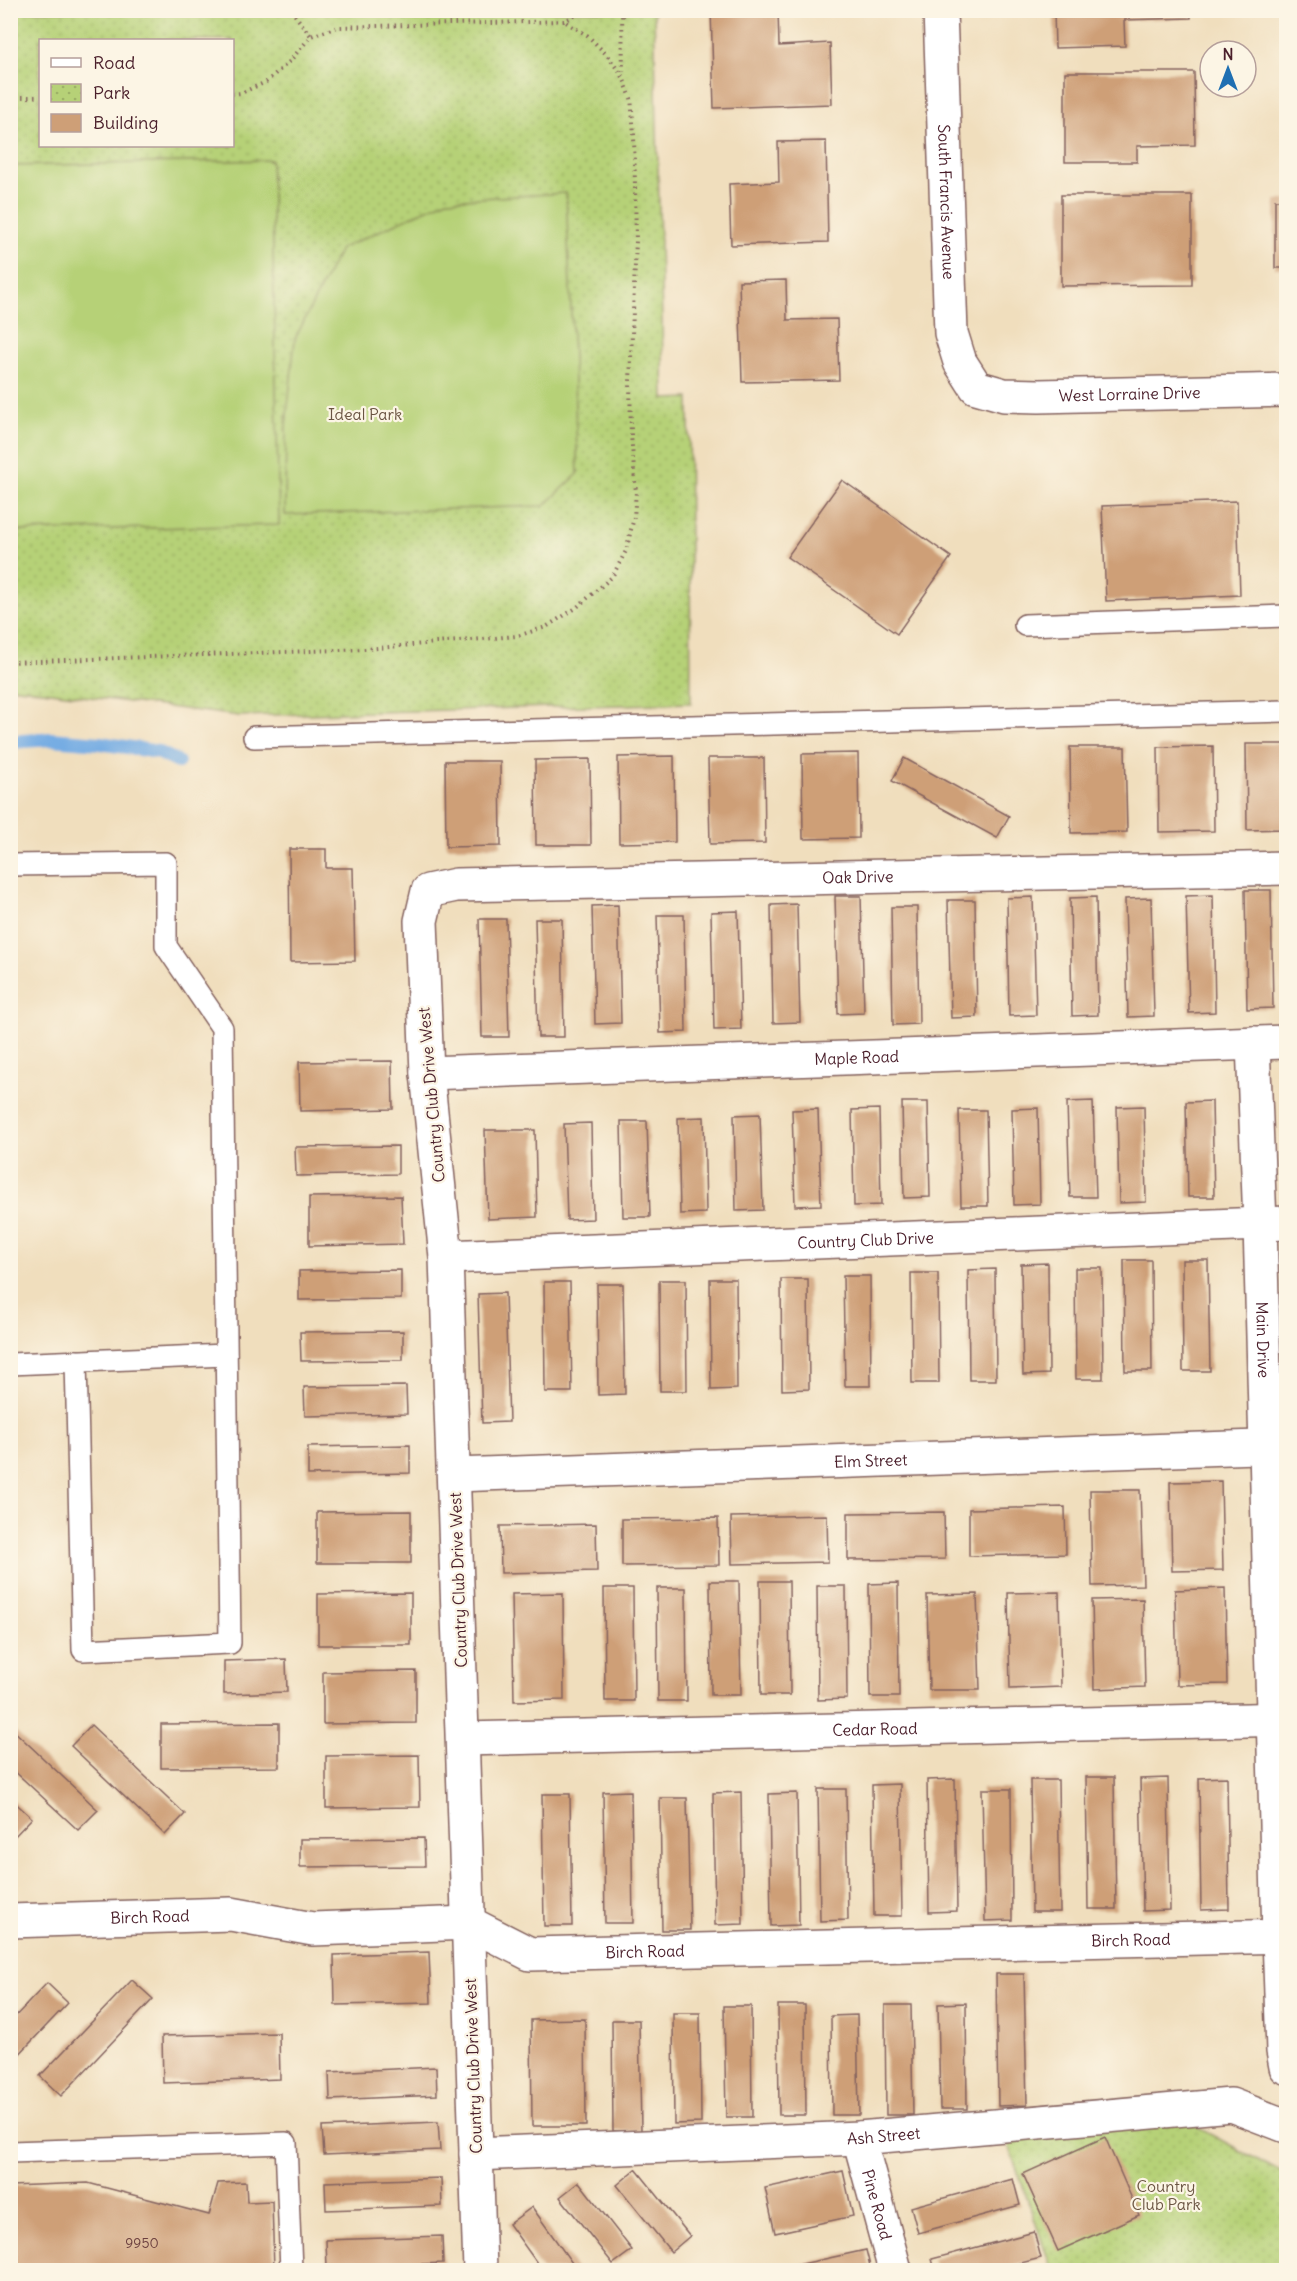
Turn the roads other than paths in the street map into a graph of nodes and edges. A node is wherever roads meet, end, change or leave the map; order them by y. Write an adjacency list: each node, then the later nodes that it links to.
1 (940, 10): 2 (street, South Francis Avenue)
2 (976, 387): 3 (street, West Lorraine Drive)
3 (1287, 390)
4 (1287, 616): 5 (lane)
5 (1025, 625)
6 (1287, 711): 7 (lane)
7 (254, 737)
8 (10, 865): 16 (lane)
9 (1287, 868): 10 (street, Oak Drive)
10 (429, 891): 13 (street, Country Club Drive West)
11 (1287, 1042): 12 (street, Maple Road)
12 (1253, 1043): 13 (street, Maple Road); 14 (street, Main Drive)
13 (427, 1074): 15 (street, Country Club Drive West)
14 (1273, 1224): 15 (street, Country Club Drive); 19 (street, Main Drive)
15 (446, 1257): 20 (street, Country Club Drive West)
16 (226, 1355): 17 (lane); 17 (lane)
17 (76, 1361): 18 (lane)
18 (10, 1364)
19 (1276, 1446): 20 (street, Elm Street); 21 (street, Main Drive)
20 (455, 1475): 22 (street, Country Club Drive West)
21 (1280, 1719): 22 (street, Cedar Road); 25 (street, Main Drive)
22 (463, 1739): 24 (street, Country Club Drive West)
23 (10, 1921): 24 (street, Birch Road)
24 (469, 1923): 25 (street, Birch Road); 30 (street, Country Club Drive West)
25 (1283, 1937): 26 (street, Main Drive)
26 (1287, 2067)
27 (1287, 2126): 28 (street, Ash Street)
28 (859, 2138): 30 (street, Ash Street); 33 (street, Pine Road)
29 (10, 2152): 31 (lane)
30 (476, 2154): 32 (street, Country Club Drive West)
31 (291, 2271)
32 (480, 2271)
33 (895, 2271)

